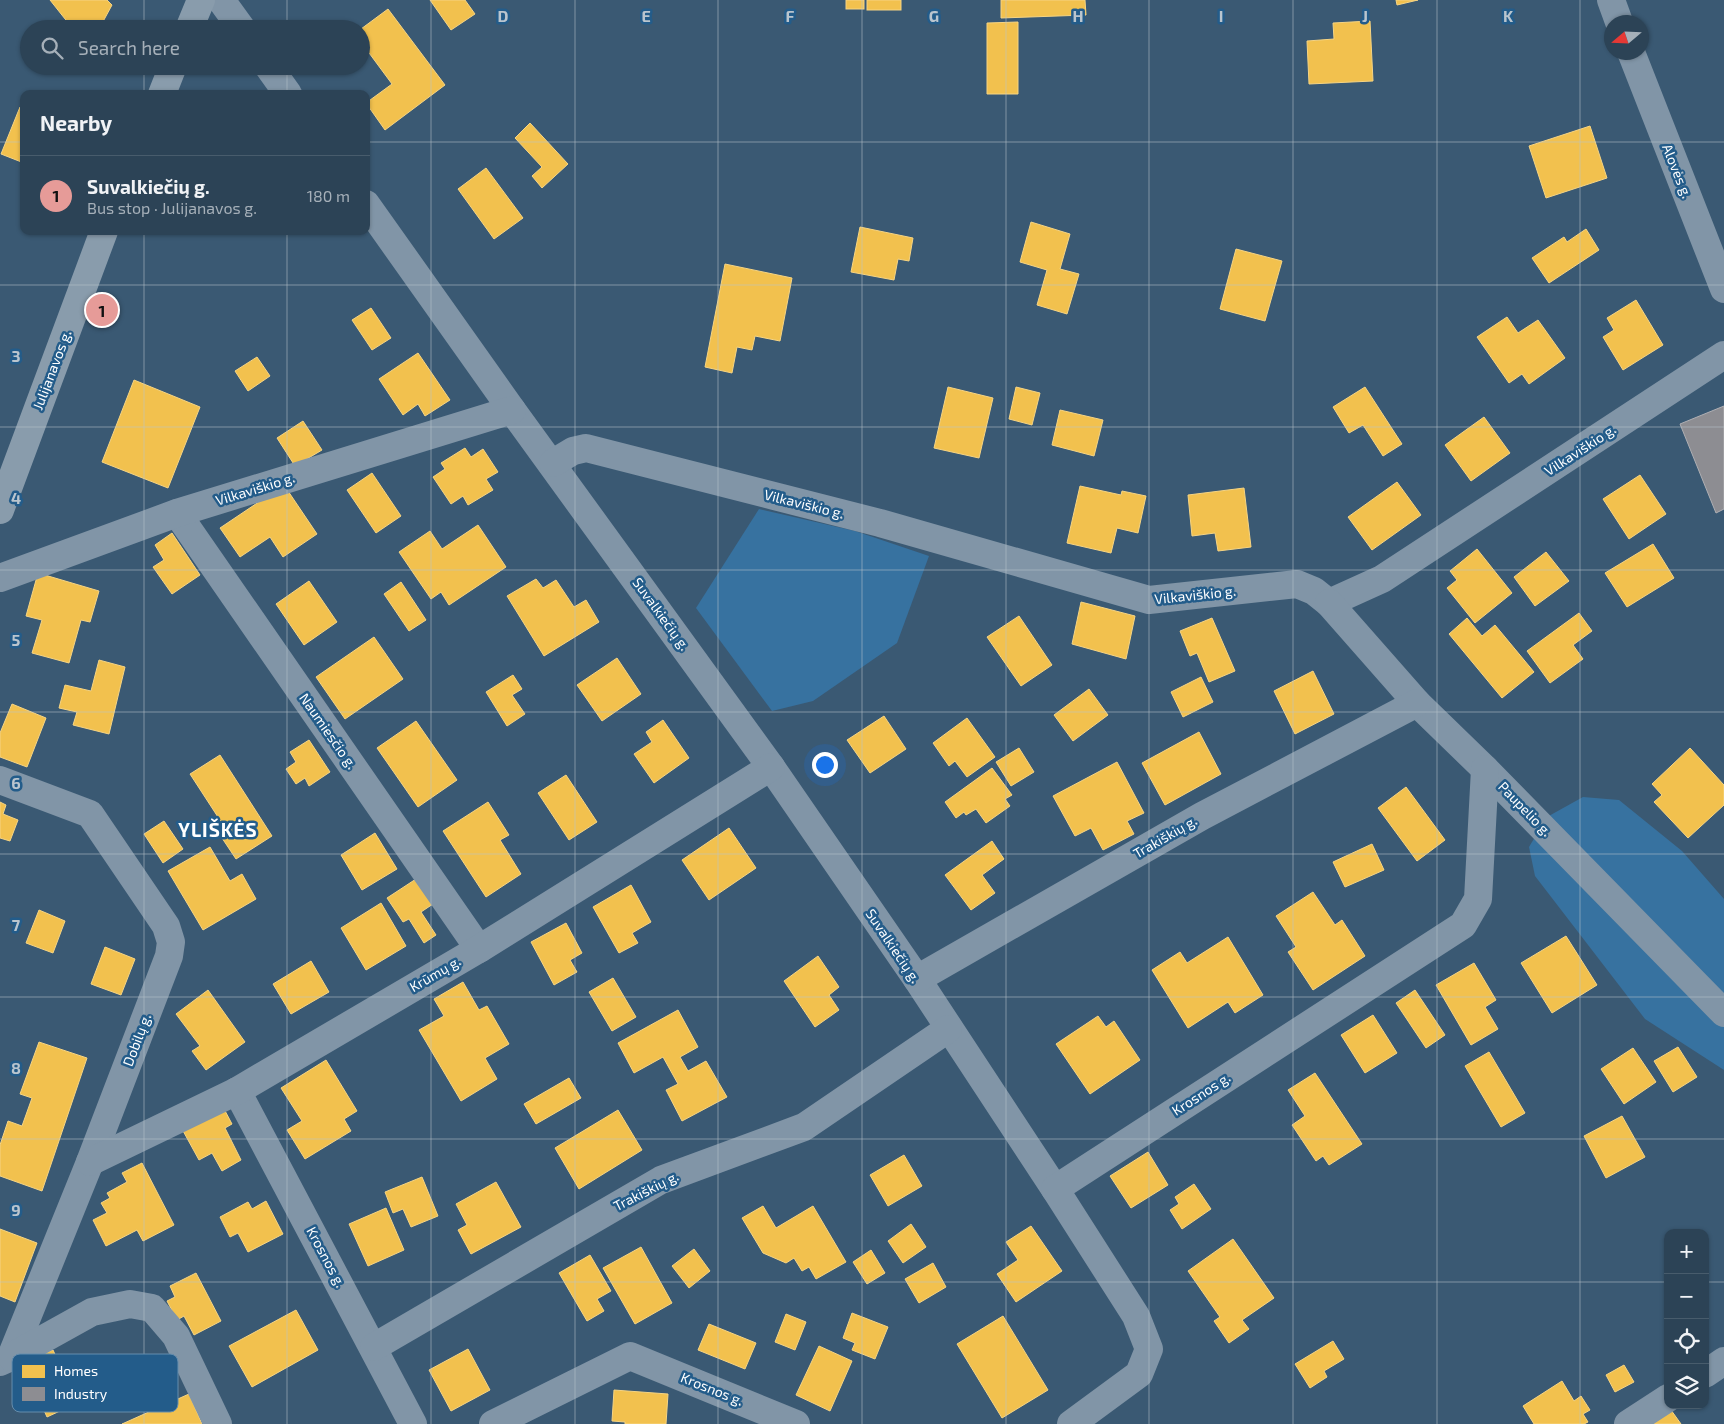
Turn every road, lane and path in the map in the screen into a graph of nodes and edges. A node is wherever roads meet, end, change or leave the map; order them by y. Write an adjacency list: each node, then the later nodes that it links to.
1 (201, 0): 5 (main road)
2 (221, 0): 6 (street)
3 (1611, 0): 4 (street)
4 (1616, 15)
5 (193, 20)
6 (235, 20)
7 (1633, 60): 14 (street, Alovės g.)
8 (169, 75): 10 (main road)
9 (274, 75): 11 (street)
10 (164, 90)
11 (285, 90)
12 (370, 210): 16 (street, Suvalkiečių g.)
13 (103, 235): 18 (main road, Julijanavos g.)
14 (1724, 289)
15 (1724, 355): 21 (street, Vilkaviškio g.)
16 (512, 410): 17 (street, Suvalkiečių g.); 19 (street, Vilkaviškio g.)
17 (552, 463): 21 (street, Vilkaviškio g.); 23 (street, Suvalkiečių g.)
18 (0, 510)
19 (177, 513): 20 (street, Vilkaviškio g.); 26 (street, Naumiesčio g.)
20 (0, 578)
21 (1329, 603): 22 (street, Paupelio g.)
22 (1417, 704): 24 (street, Paupelio g.); 27 (street, Trakiškių g.)
23 (771, 767): 26 (street, Krūmų g.); 27 (street, Suvalkiečių g.)
24 (1486, 769): 28 (street, Paupelio g.); 32 (street, Krosnos g.)
25 (0, 780): 31 (street, Dobilų g.)
26 (479, 948): 30 (street, Krūmų g.)
27 (917, 979): 29 (street, Suvalkiečių g.)
28 (1724, 1013)
29 (948, 1029): 32 (street, Suvalkiečių g.); 33 (street, Trakiškių g.)
30 (237, 1090): 31 (street, Krūmų g.); 33 (street, Krosnos g.)
31 (90, 1162): 35 (street, Dobilų g.)
32 (1055, 1189): 43 (street)
33 (374, 1347): 40 (street, Krosnos g.)
34 (16, 1354): 39 (street)
35 (5, 1360)
36 (1724, 1361): 37 (street)
37 (1709, 1371)
38 (1664, 1401): 44 (street)
39 (218, 1424)
40 (413, 1424)
41 (493, 1424): 42 (street, Krosnos g.)
42 (796, 1424)
43 (1071, 1424)
44 (1628, 1424)

